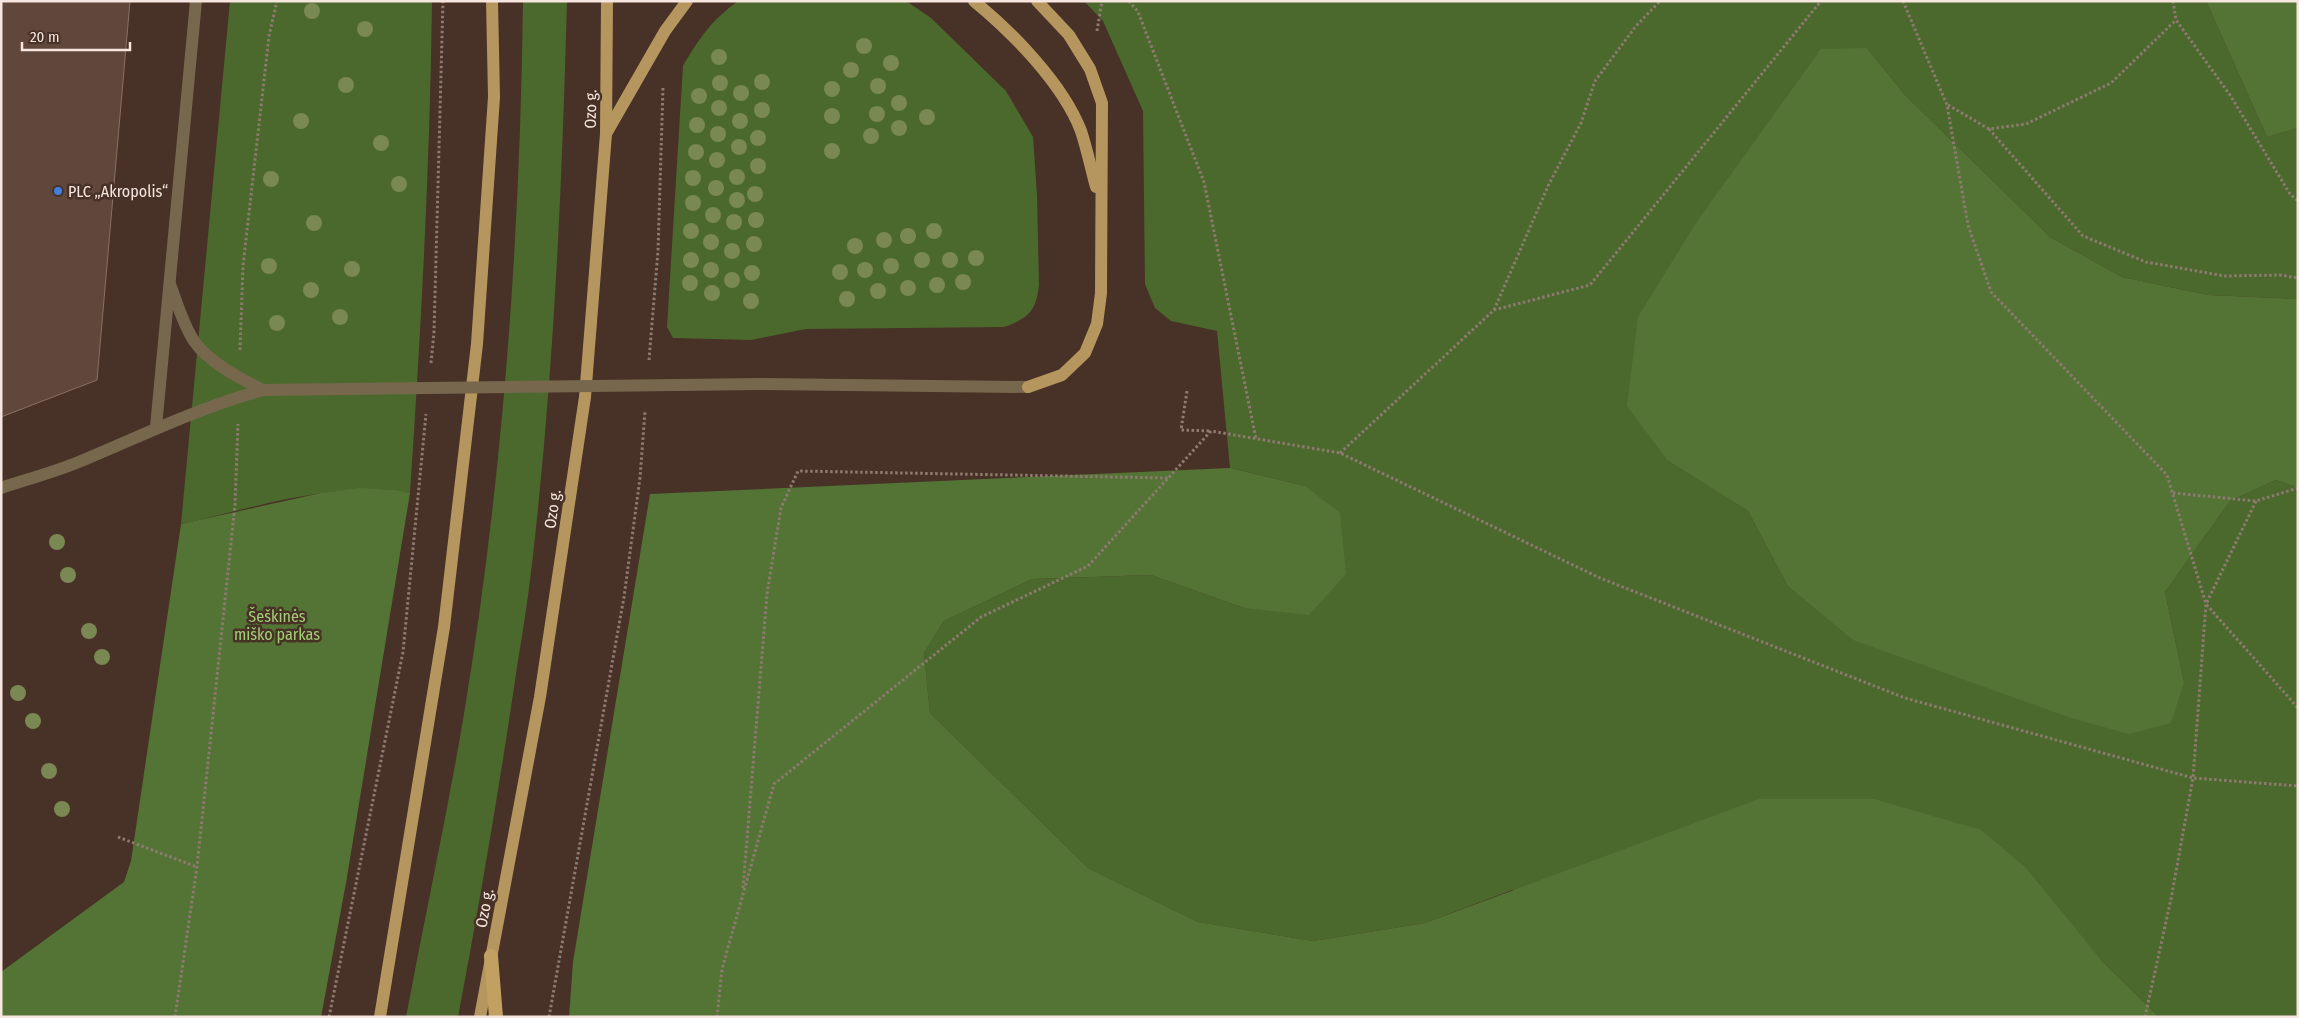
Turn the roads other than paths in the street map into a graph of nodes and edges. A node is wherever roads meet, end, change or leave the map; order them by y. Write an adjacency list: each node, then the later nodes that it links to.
1 (196, 1): 9 (street)
2 (492, 1): 15 (main road)
3 (607, 1): 7 (main road, Ozo g.)
4 (687, 1): 7 (main road)
5 (974, 1): 8 (main road)
6 (1037, 1): 8 (main road)
7 (606, 134): 14 (main road, Ozo g.)
8 (1100, 203): 10 (main road)
9 (169, 280): 11 (street); 12 (street)
10 (1028, 387): 11 (street, bridge)
11 (263, 390): 12 (street)
12 (156, 427): 13 (street)
13 (1, 488)
14 (491, 956): 16 (main road, Ozo g.); 17 (highway)
15 (380, 1017)
16 (480, 1017)
17 (496, 1017)

